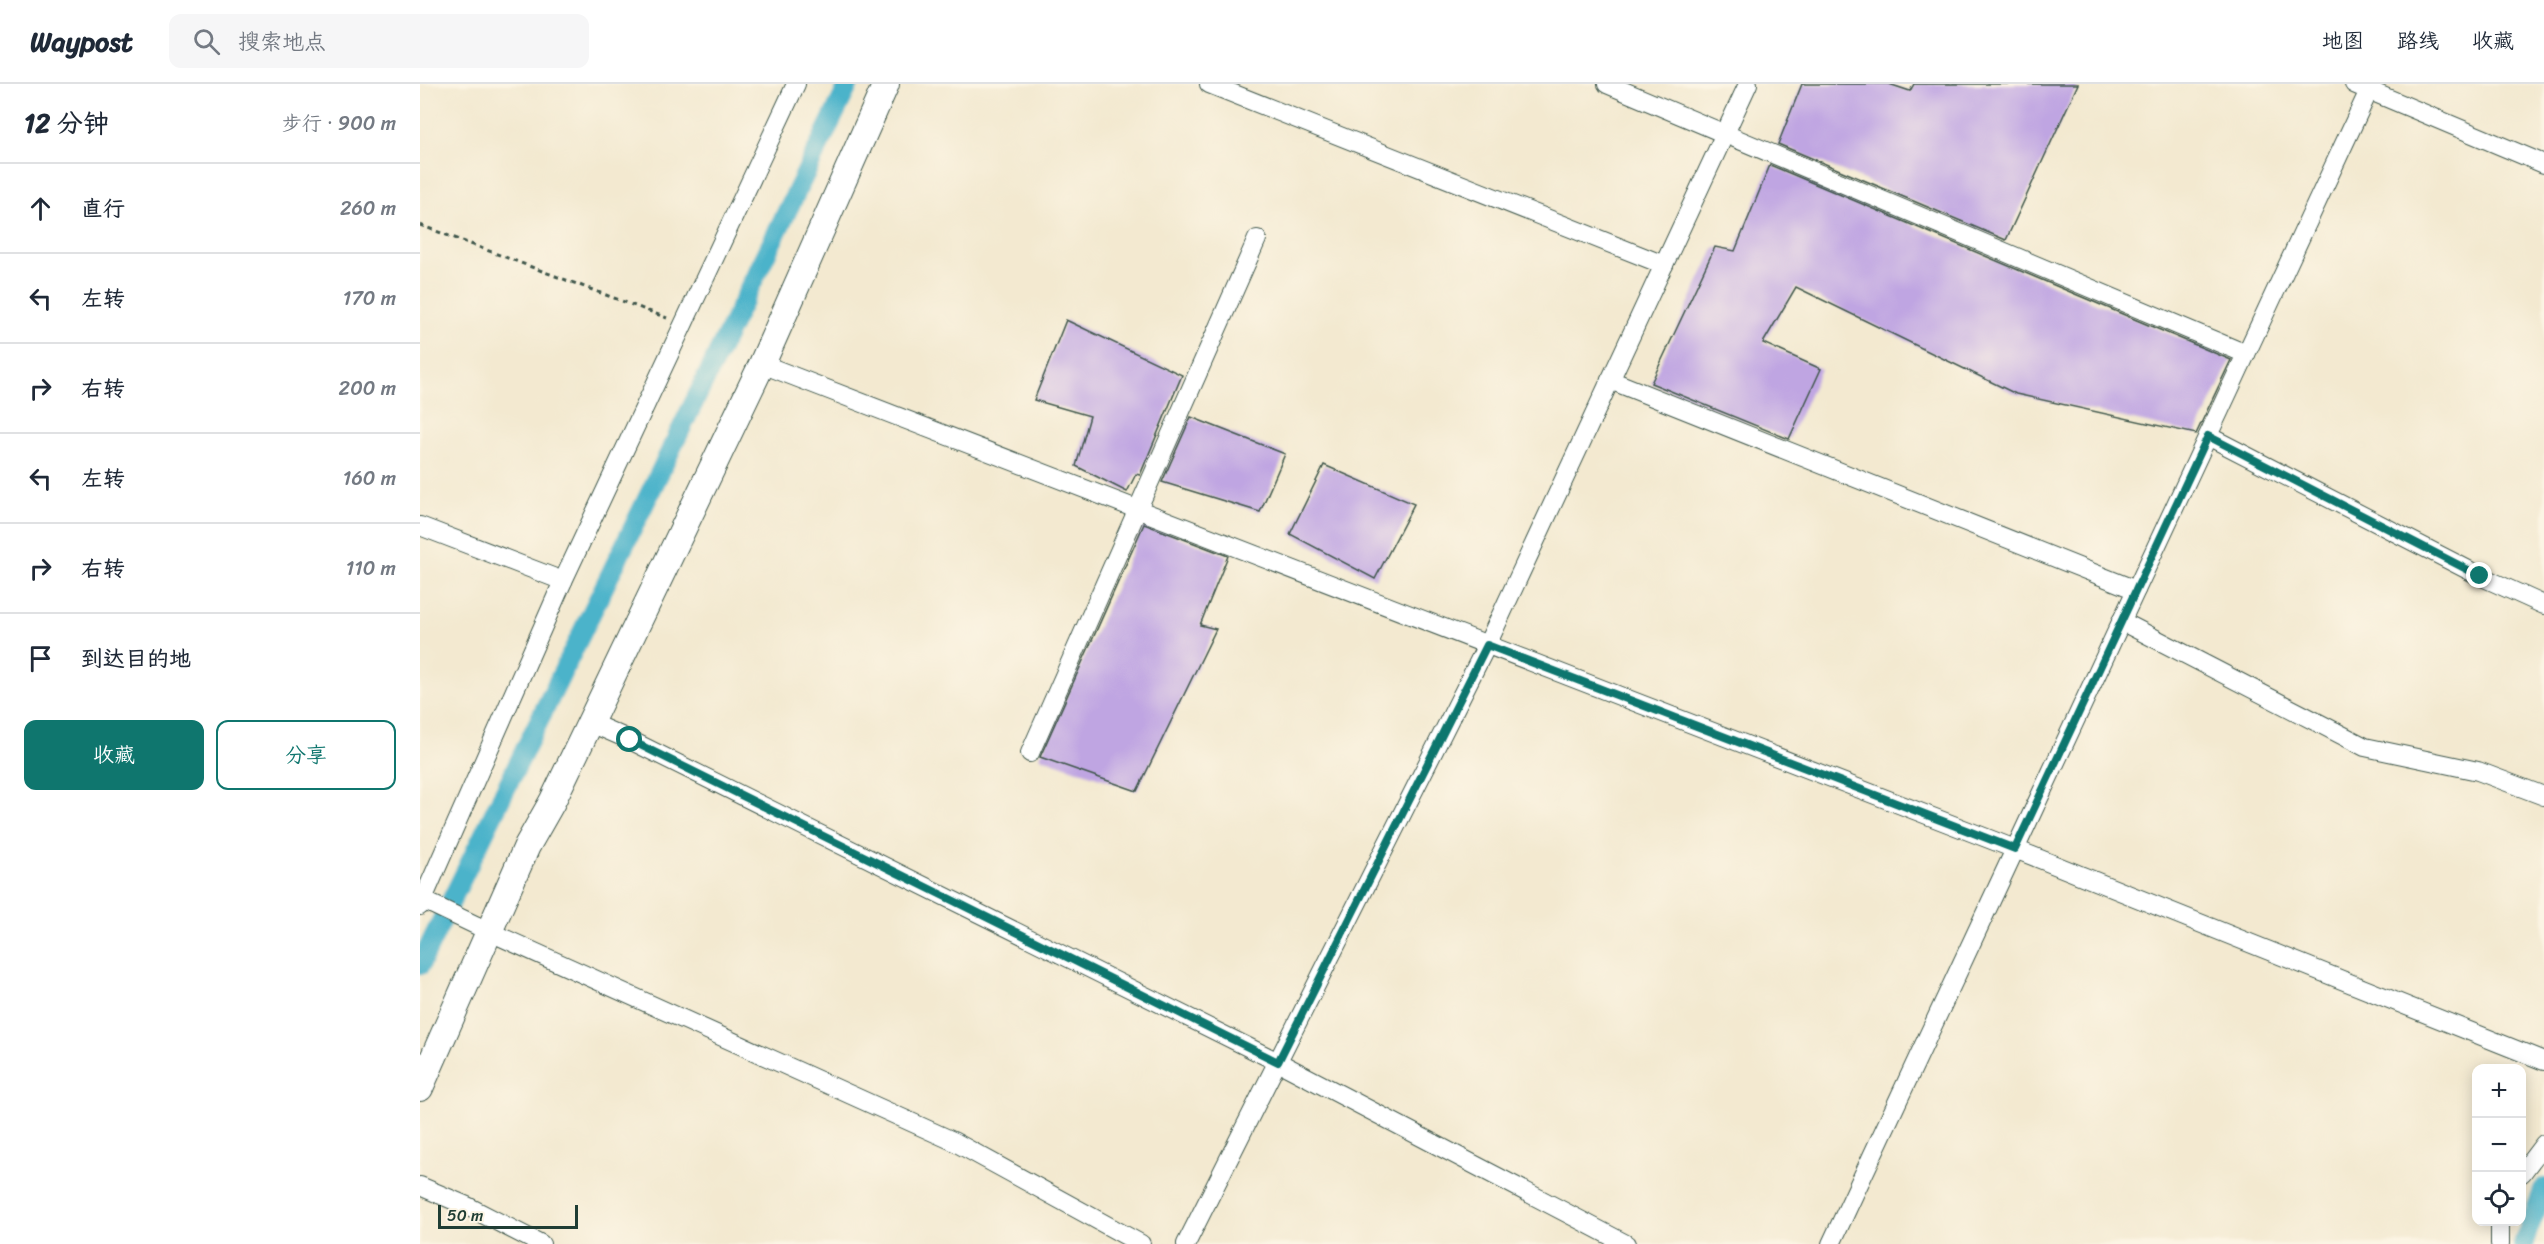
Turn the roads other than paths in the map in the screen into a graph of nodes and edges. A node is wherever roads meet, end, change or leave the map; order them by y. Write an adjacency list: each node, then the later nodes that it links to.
1 (796, 84): 17 (street)
2 (886, 84): 12 (street)
3 (1209, 84): 10 (street)
4 (1608, 84): 7 (street)
5 (1748, 84): 7 (street)
6 (2365, 86): 8 (street); 11 (street)
7 (1725, 134): 10 (street); 11 (street)
8 (2544, 164)
9 (1257, 239): 15 (street)
10 (1664, 265): 13 (street)
11 (2246, 354): 14 (street)
12 (762, 364): 15 (street); 22 (street)
13 (1610, 380): 18 (street); 21 (street)
14 (2208, 436): 18 (street); 19 (street)
15 (1138, 509): 21 (street); 23 (street)
16 (420, 526): 17 (street)
17 (562, 581): 26 (street)
18 (2136, 590): 20 (street)
19 (2544, 606)
20 (2121, 621): 24 (street); 25 (street)
21 (1487, 645): 25 (street); 29 (street)
22 (591, 723): 27 (street); 29 (street)
23 (1030, 753)
24 (2544, 796)
25 (2015, 849): 28 (street); 39 (street)
26 (427, 904): 27 (street)
27 (490, 932): 30 (street); 36 (street)
28 (2544, 1061)
29 (1278, 1062): 37 (street); 38 (street)
30 (420, 1088)
31 (2544, 1144): 32 (street)
32 (2523, 1172)
33 (420, 1186): 35 (street)
34 (2499, 1226): 40 (street)
35 (541, 1244)
36 (1141, 1244)
37 (1186, 1244)
38 (1626, 1244)
39 (1831, 1244)
40 (2500, 1244)

